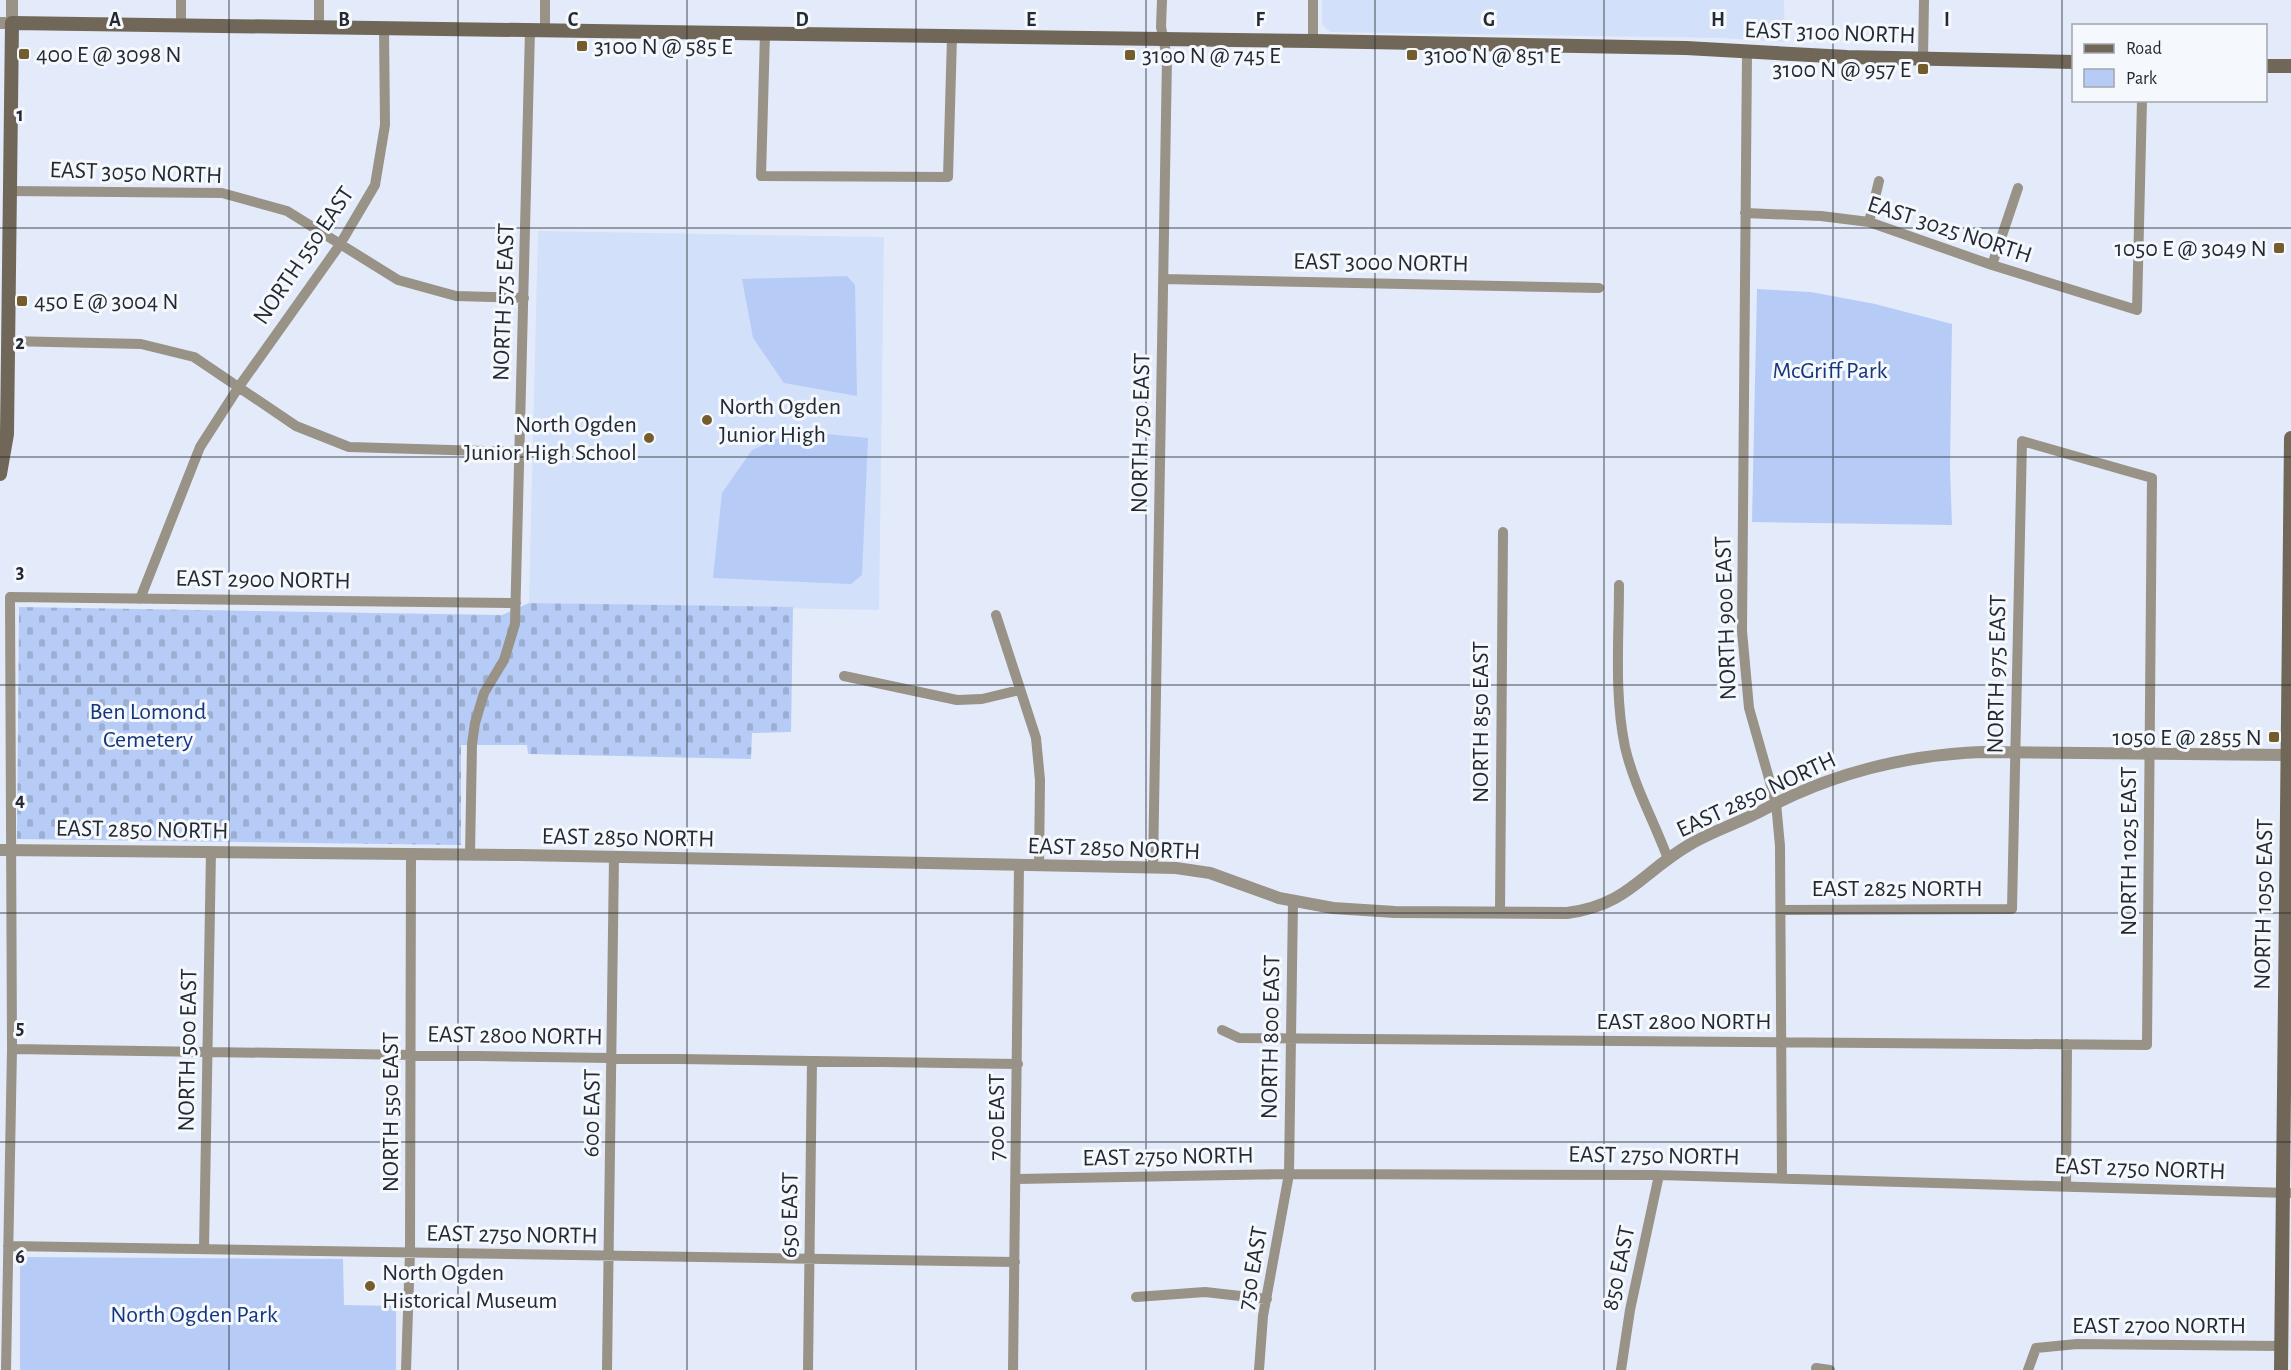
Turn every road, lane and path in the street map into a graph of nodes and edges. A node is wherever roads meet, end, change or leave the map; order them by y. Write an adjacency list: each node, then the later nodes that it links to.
1 (12, 0): 8 (street)
2 (181, 0): 9 (street)
3 (319, 0): 10 (street)
4 (545, 0): 13 (street)
5 (1162, 0): 16 (street, NORTH 750 EAST)
6 (1313, 0): 17 (street)
7 (1924, 0): 19 (street)
8 (6, 23): 9 (main road, EAST 3100 NORTH); 26 (main road)
9 (181, 26): 10 (main road, EAST 3100 NORTH)
10 (319, 28): 11 (main road, EAST 3100 NORTH)
11 (384, 29): 12 (main road, EAST 3100 NORTH); 29 (street, NORTH 550 EAST)
12 (530, 30): 13 (main road, EAST 3100 NORTH); 33 (street, NORTH 575 EAST)
13 (545, 31): 14 (main road, EAST 3100 NORTH)
14 (765, 33): 15 (main road, EAST 3100 NORTH); 15 (street)
15 (952, 37): 16 (main road, EAST 3100 NORTH)
16 (1166, 40): 17 (main road, EAST 3100 NORTH); 31 (street, NORTH 750 EAST)
17 (1313, 41): 18 (main road, EAST 3100 NORTH)
18 (1748, 52): 19 (main road, EAST 3100 NORTH); 27 (street, NORTH 900 EAST)
19 (1923, 58): 20 (main road, EAST 3100 NORTH)
20 (2072, 62)
21 (2267, 66): 22 (main road)
22 (2291, 66)
23 (2142, 102): 30 (street, EAST 3025 NORTH)
24 (1879, 181): 28 (street)
25 (2018, 188): 30 (street)
26 (10, 191): 29 (street, EAST 3050 NORTH); 34 (main road)
27 (1745, 213): 28 (street, EAST 3025 NORTH); 52 (street, NORTH 900 EAST)
28 (1869, 222): 30 (street, EAST 3025 NORTH)
29 (339, 246): 33 (street, EAST 3050 NORTH); 36 (street, NORTH 550 EAST)
30 (1992, 265)
31 (1163, 279): 32 (street, EAST 3000 NORTH); 61 (street, NORTH 750 EAST)
32 (1599, 288)
33 (524, 298): 38 (street, NORTH 575 EAST)
34 (8, 341): 35 (main road); 36 (street)
35 (4, 376): 39 (main road)
36 (238, 388): 38 (street); 44 (street)
37 (2291, 438): 42 (main road, NORTH 1050 EAST)
38 (520, 452): 45 (street, NORTH 575 EAST)
39 (0, 474)
40 (2152, 478): 49 (street, NORTH 975 EAST); 50 (street, NORTH 1025 EAST)
41 (1503, 532): 65 (street, NORTH 850 EAST)
42 (2290, 557): 51 (main road, NORTH 1050 EAST)
43 (1619, 585): 58 (street)
44 (140, 599): 45 (street, EAST 2900 NORTH); 53 (street, EAST 2900 NORTH)
45 (516, 603): 56 (street, NORTH 575 EAST)
46 (996, 615): 48 (street)
47 (844, 676): 48 (street)
48 (1020, 690): 60 (street)
49 (2016, 752): 50 (street, EAST 2850 NORTH); 52 (street, EAST 2850 NORTH); 63 (street, NORTH 975 EAST)
50 (2150, 754): 51 (street, EAST 2850 NORTH); 70 (street, NORTH 1025 EAST)
51 (2289, 755): 82 (main road, NORTH 1050 EAST)
52 (1776, 803): 58 (street, EAST 2850 NORTH); 64 (street, NORTH 900 EAST)
53 (5, 850): 54 (street, EAST 2850 NORTH); 71 (street)
54 (211, 851): 55 (street, EAST 2850 NORTH); 72 (street, NORTH 500 EAST)
55 (411, 854): 56 (street, EAST 2850 NORTH); 73 (street, NORTH 550 EAST)
56 (470, 855): 57 (street, EAST 2850 NORTH)
57 (614, 857): 59 (street, EAST 2850 NORTH); 74 (street, 600 EAST)
58 (1668, 859): 65 (street, EAST 2850 NORTH)
59 (1019, 865): 60 (street, EAST 2850 NORTH); 76 (street, 700 EAST)
60 (1039, 865): 61 (street, EAST 2850 NORTH)
61 (1153, 867): 62 (street, EAST 2850 NORTH)
62 (1293, 901): 65 (street, EAST 2850 NORTH); 67 (street, NORTH 800 EAST)
63 (2012, 909): 64 (street, EAST 2825 NORTH)
64 (1782, 910): 68 (street, NORTH 900 EAST)
65 (1500, 913)
66 (1222, 1030): 67 (street, EAST 2800 NORTH)
67 (1292, 1039): 68 (street, EAST 2800 NORTH); 77 (street, NORTH 800 EAST)
68 (1782, 1042): 69 (street, EAST 2800 NORTH); 80 (street, NORTH 900 EAST)
69 (2067, 1044): 70 (street, EAST 2800 NORTH); 81 (street)
70 (2147, 1045)
71 (12, 1049): 72 (street, EAST 2800 NORTH); 83 (street)
72 (208, 1051): 73 (street, EAST 2800 NORTH); 84 (street, NORTH 500 EAST)
73 (411, 1054): 74 (street, EAST 2800 NORTH); 85 (street, NORTH 550 EAST)
74 (613, 1058): 75 (street, EAST 2800 NORTH); 86 (street, 600 EAST)
75 (812, 1061): 76 (street, EAST 2800 NORTH); 87 (street, 650 EAST)
76 (1018, 1064): 79 (street, 700 EAST)
77 (1290, 1174): 78 (street, EAST 2750 NORTH); 79 (street, EAST 2750 NORTH); 90 (street, 750 EAST)
78 (1659, 1175): 80 (street, EAST 2750 NORTH); 99 (street, 850 EAST)
79 (1017, 1179): 88 (street, 700 EAST)
80 (1782, 1179): 81 (street, EAST 2750 NORTH)
81 (2066, 1186): 82 (street, EAST 2750 NORTH)
82 (2287, 1193): 91 (main road, NORTH 1050 EAST)
83 (8, 1246): 84 (street, EAST 2750 NORTH); 93 (street)
84 (204, 1249): 85 (street, EAST 2750 NORTH)
85 (410, 1253): 86 (street, EAST 2750 NORTH); 94 (street, NORTH 550 EAST)
86 (609, 1256): 87 (street, EAST 2750 NORTH); 95 (street, 600 EAST)
87 (810, 1260): 88 (street, EAST 2750 NORTH); 96 (street, 650 EAST)
88 (1015, 1262): 97 (street, 700 EAST)
89 (1136, 1297): 90 (street)
90 (1267, 1299): 98 (street, 750 EAST)
91 (2281, 1346): 101 (street, EAST 2700 NORTH); 102 (main road, NORTH 1050 EAST)
92 (1816, 1368): 100 (street)
93 (6, 1370)
94 (406, 1370)
95 (607, 1370)
96 (808, 1370)
97 (1013, 1370)
98 (1259, 1370)
99 (1621, 1370)
100 (1830, 1370)
101 (2028, 1370)
102 (2281, 1370)

